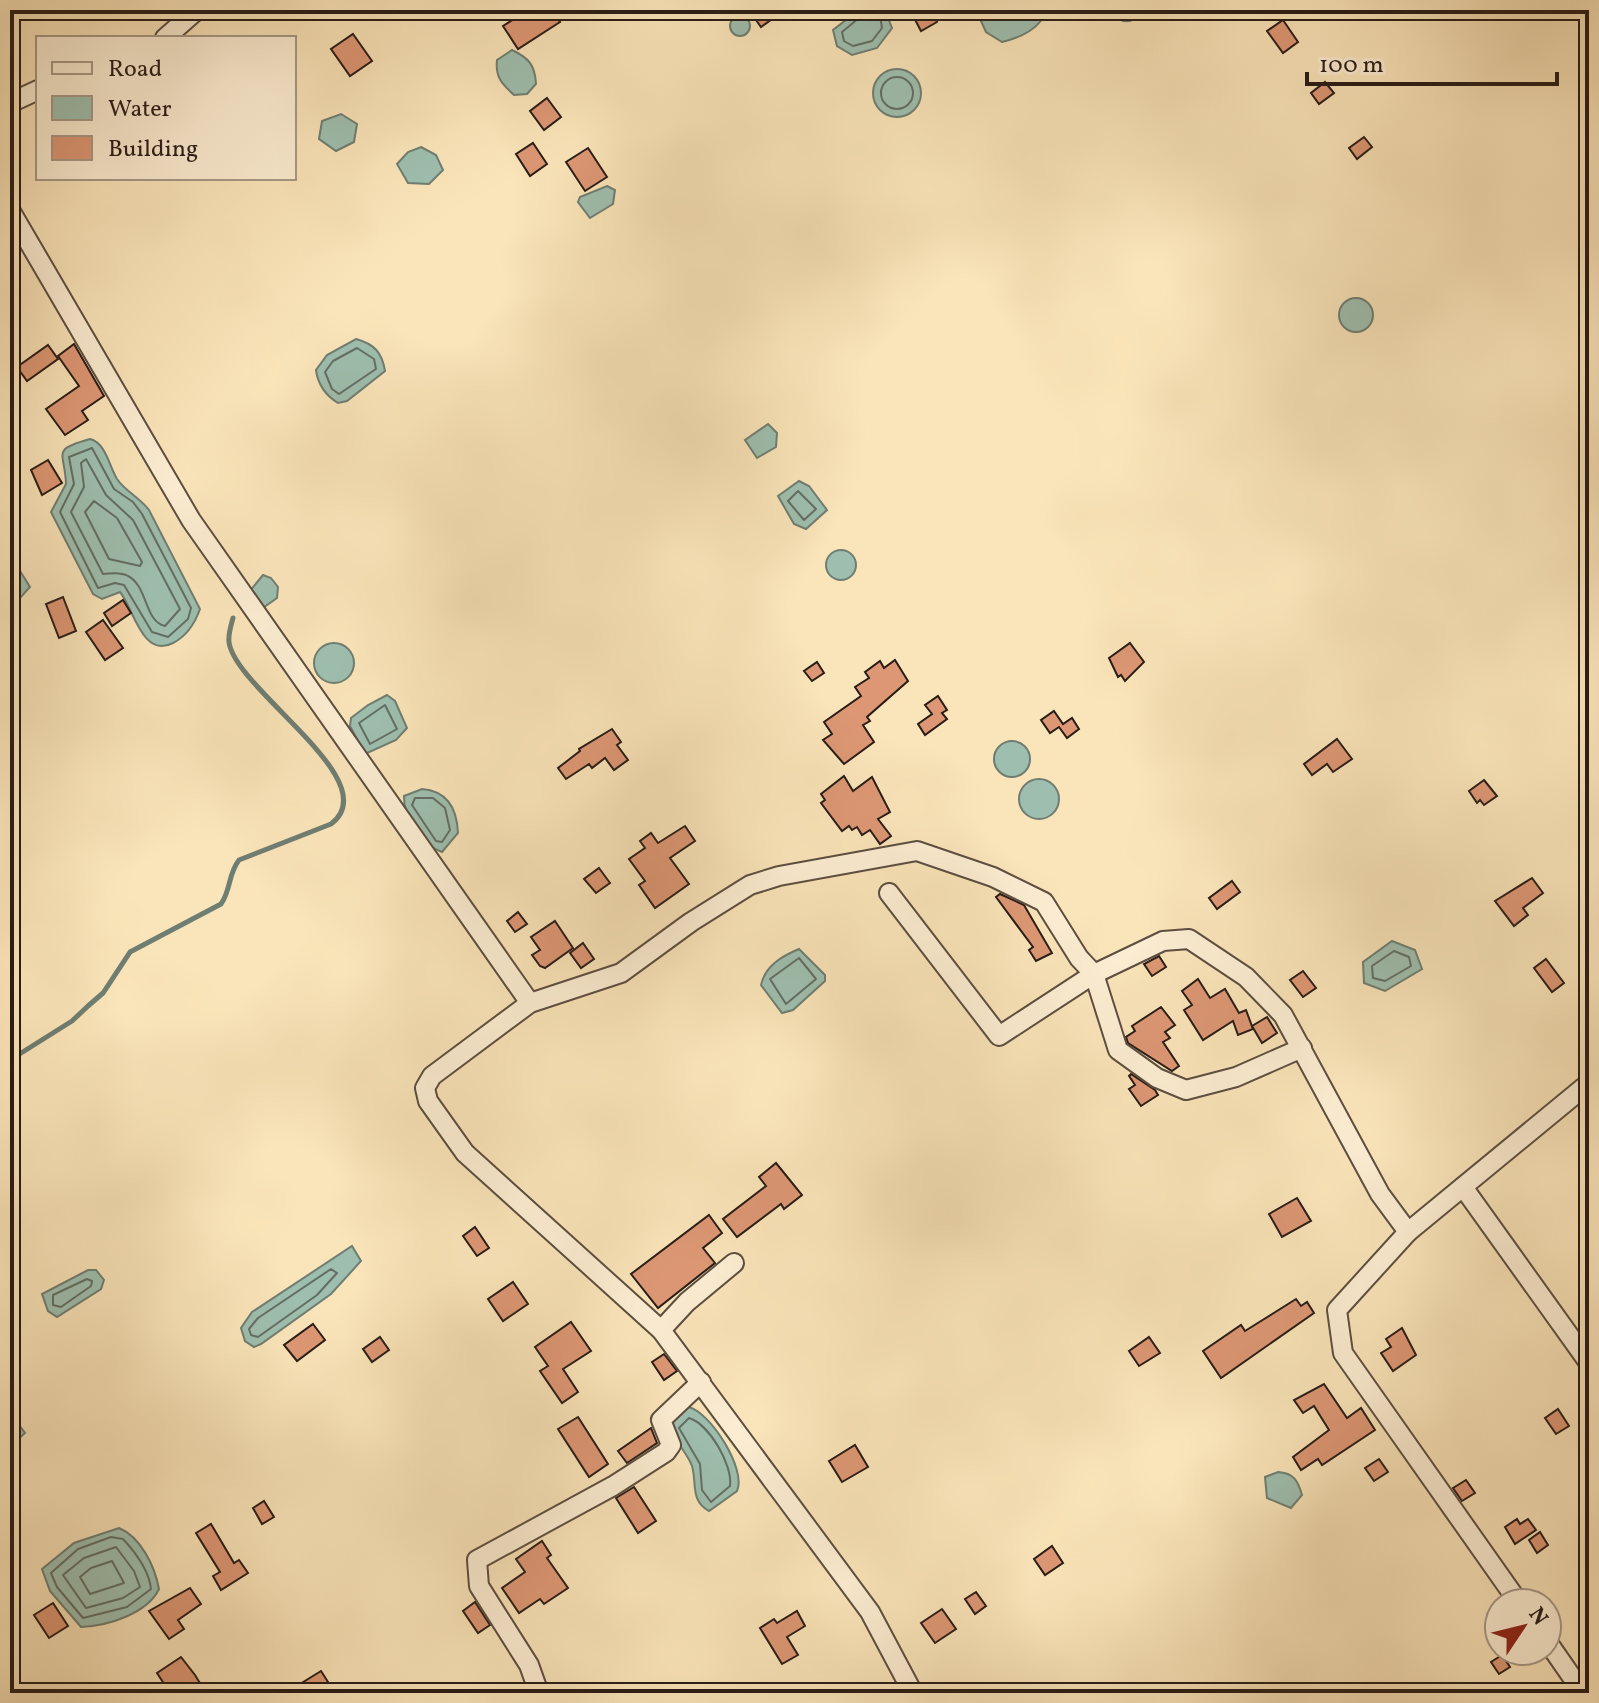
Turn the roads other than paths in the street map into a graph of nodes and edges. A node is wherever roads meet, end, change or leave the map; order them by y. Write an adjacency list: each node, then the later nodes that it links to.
1 (197, 10): 2 (street)
2 (167, 36)
3 (36, 91): 4 (street)
4 (10, 103)
5 (10, 210): 8 (street)
6 (889, 893): 7 (street)
7 (1094, 974): 8 (street); 9 (street); 9 (street)
8 (530, 1003): 14 (street)
9 (1302, 1048): 12 (street)
10 (1589, 1083): 11 (street)
11 (1463, 1187): 12 (street); 15 (street)
12 (1408, 1232): 17 (street)
13 (734, 1263): 14 (street)
14 (661, 1330): 16 (street)
15 (1589, 1363)
16 (701, 1382): 19 (street); 20 (street)
17 (1508, 1587)
18 (1563, 1664): 21 (street)
19 (539, 1693)
20 (913, 1693)
21 (1583, 1693)

